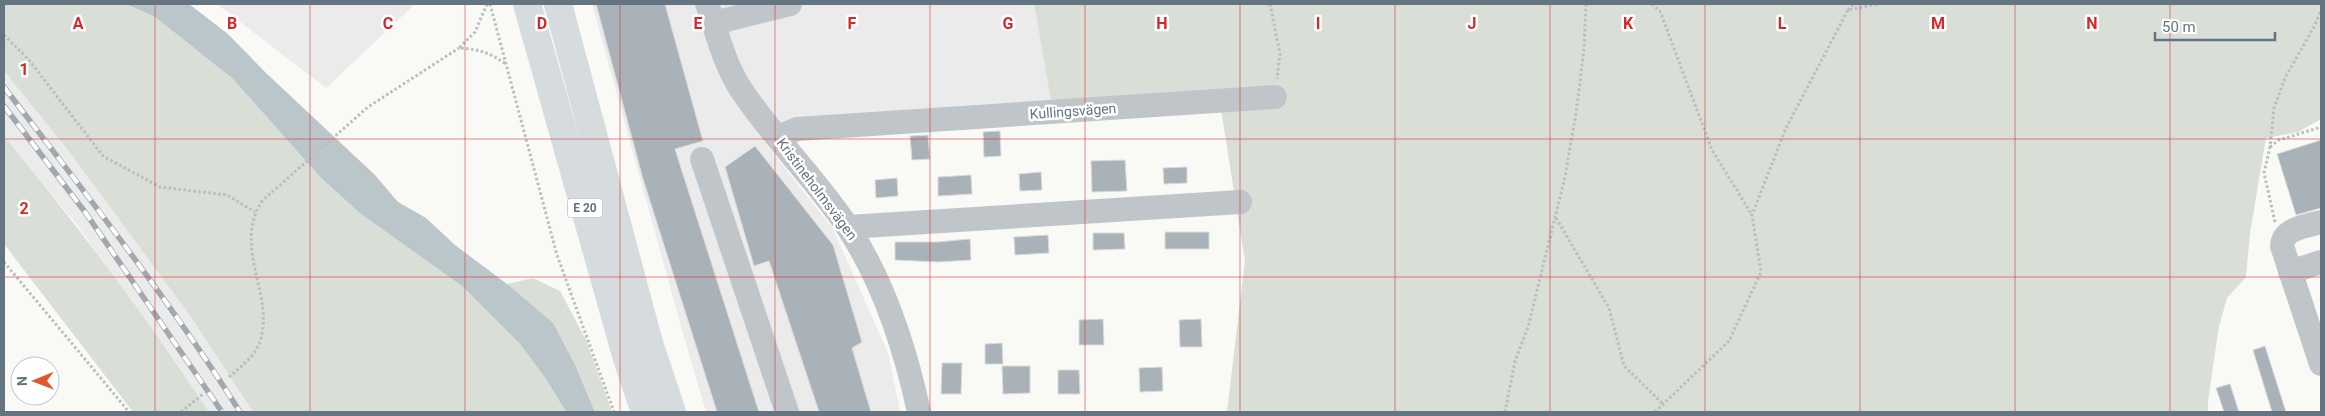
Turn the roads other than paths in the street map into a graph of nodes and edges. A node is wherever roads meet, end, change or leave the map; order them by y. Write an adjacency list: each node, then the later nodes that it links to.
1 (527, 4): 14 (highway, E 20)
2 (558, 4): 15 (highway, E 20)
3 (790, 4): 4 (street)
4 (710, 13): 6 (street, Kristineholmsvägen)
5 (1275, 97): 6 (street, Kullingsvägen)
6 (778, 137): 10 (street, Kristineholmsvägen)
7 (702, 159): 16 (street)
8 (1240, 202): 10 (street)
9 (2321, 222): 12 (street)
10 (848, 227): 17 (street, Kristineholmsvägen)
11 (2321, 262): 12 (street)
12 (2290, 272): 13 (street)
13 (2321, 364)
14 (645, 412)
15 (672, 412)
16 (787, 412)
17 (918, 412)

